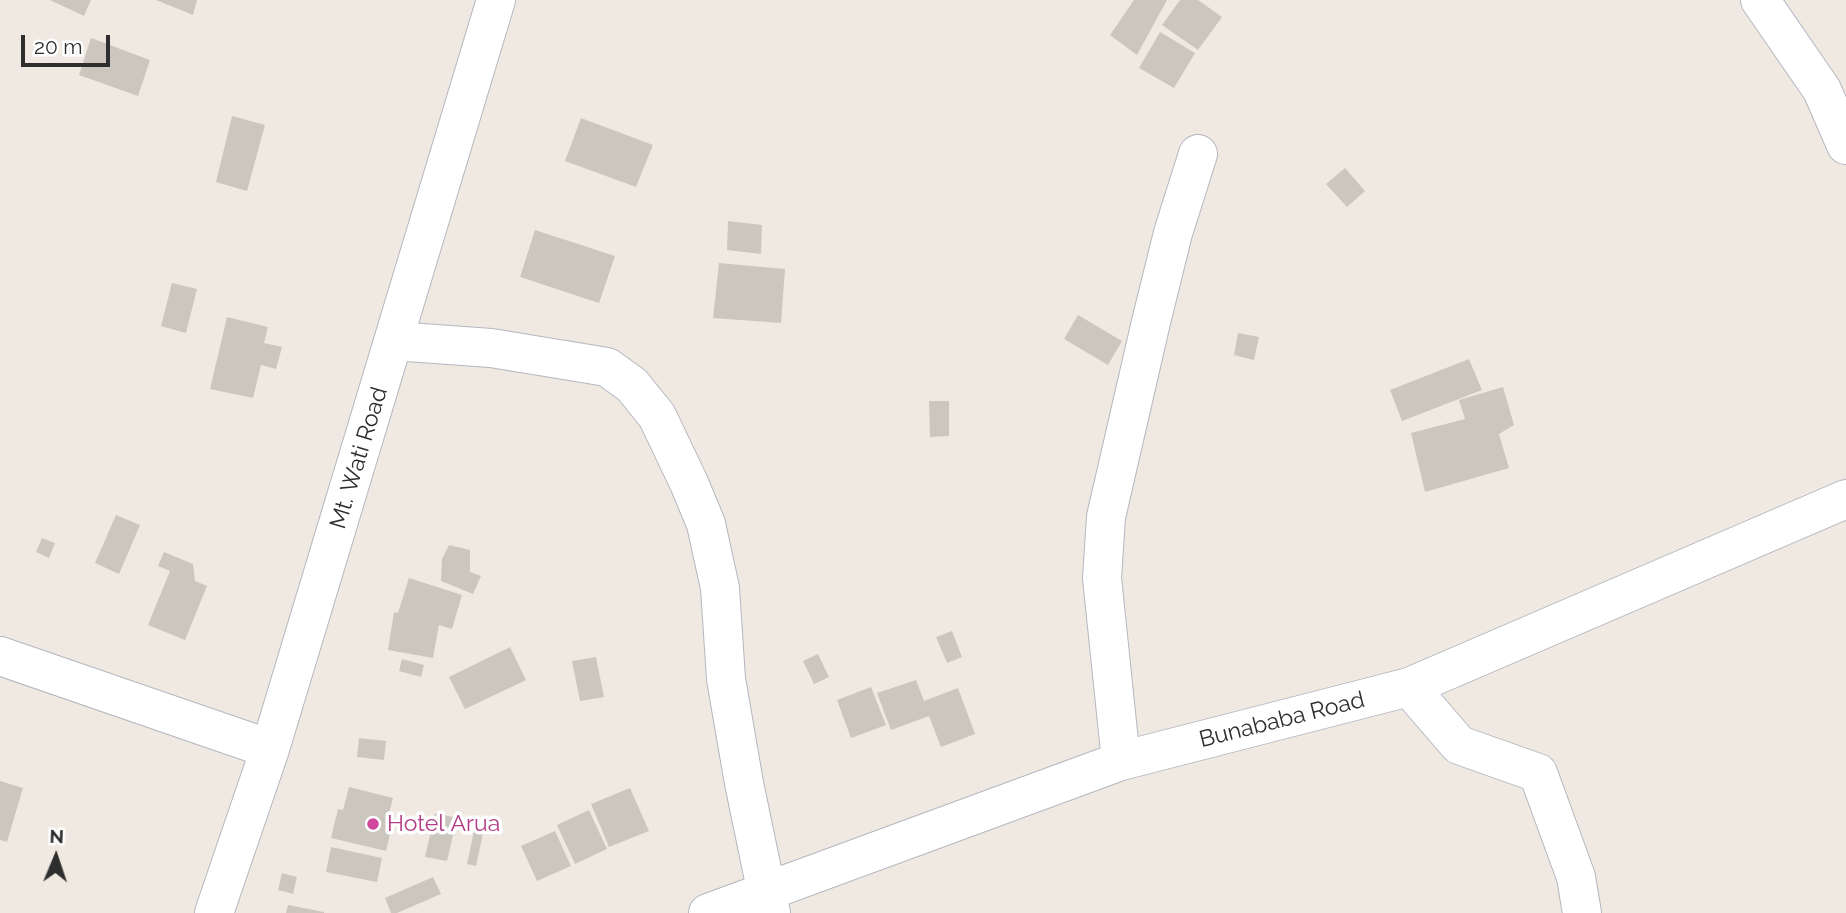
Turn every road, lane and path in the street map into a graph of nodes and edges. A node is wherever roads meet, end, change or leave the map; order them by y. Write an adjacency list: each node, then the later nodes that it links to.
1 (496, 0): 5 (street, Mt. Wati Road)
2 (1760, 0): 3 (street)
3 (1846, 145)
4 (1198, 154): 10 (street)
5 (394, 341): 9 (street, Mt. Wati Road); 11 (street)
6 (1846, 499): 8 (street, Bunababa Road)
7 (0, 656): 9 (street)
8 (1409, 687): 10 (street, Bunababa Road); 14 (street)
9 (270, 749): 12 (street, Mt. Wati Road)
10 (1121, 761): 11 (street, Bunababa Road)
11 (769, 902): 13 (street, Bunababa Road)
12 (214, 913)
13 (708, 913)
14 (1582, 913)

